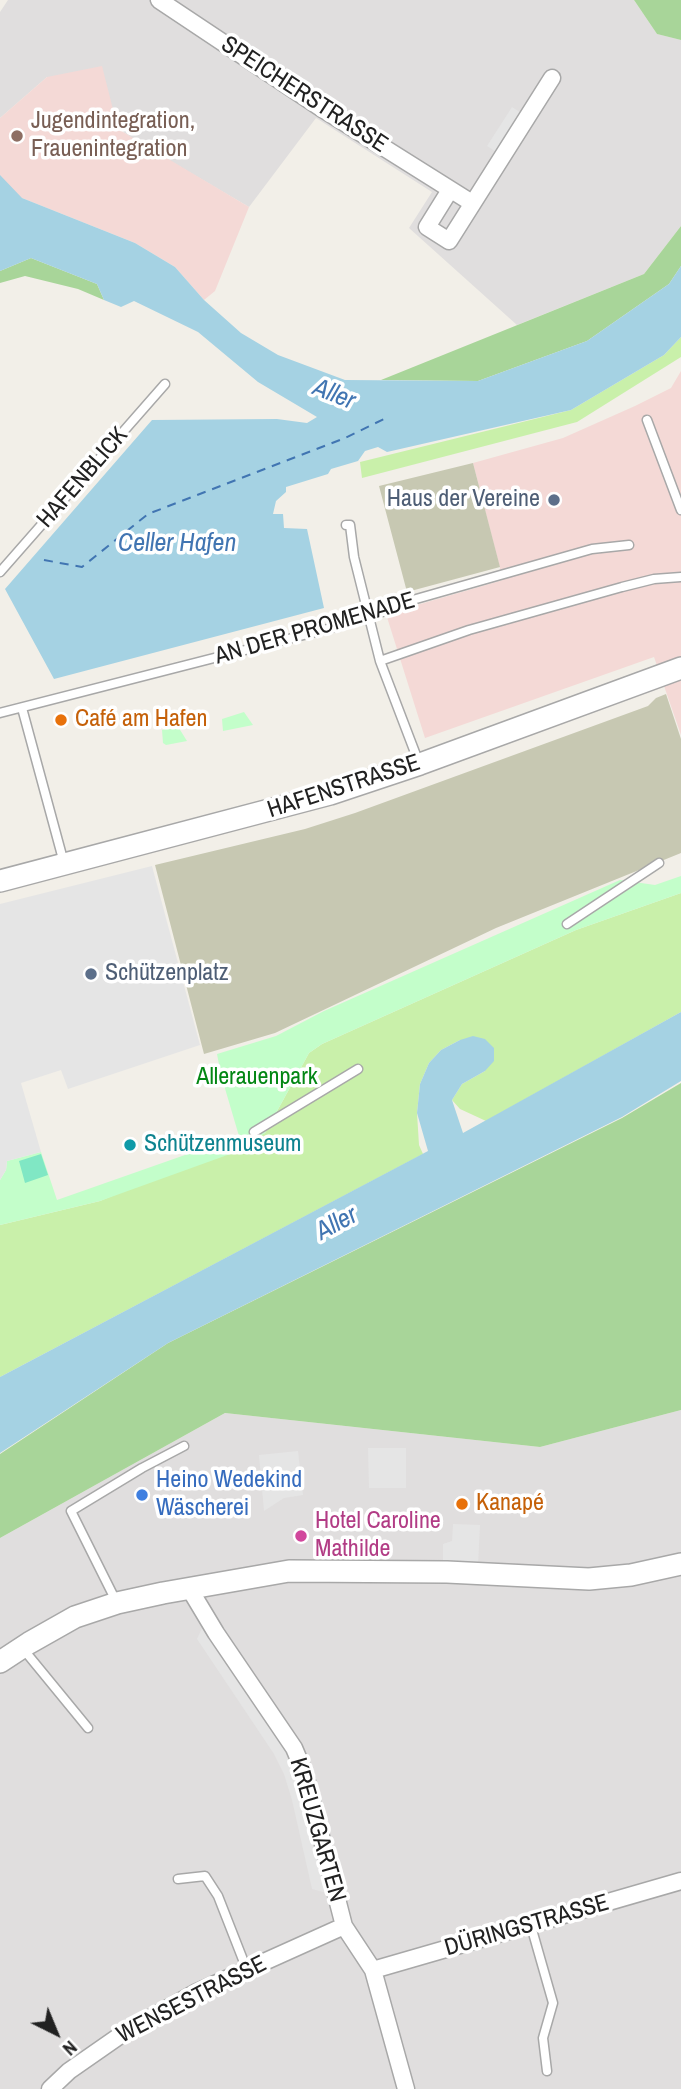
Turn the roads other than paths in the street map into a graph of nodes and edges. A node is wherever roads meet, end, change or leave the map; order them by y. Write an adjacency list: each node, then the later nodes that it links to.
1 (159, 0): 3 (street, SPEICHERSTRASSE)
2 (552, 78): 4 (street)
3 (450, 190): 4 (street, SPEICHERSTRASSE); 4 (street)
4 (472, 203)
5 (165, 384): 10 (lane, HAFENBLICK)
6 (647, 420): 7 (lane)
7 (681, 510)
8 (346, 525): 12 (lane)
9 (629, 545): 12 (lane, AN DER PROMENADE)
10 (0, 572)
11 (681, 577): 13 (lane)
12 (370, 618): 13 (lane); 15 (lane, AN DER PROMENADE)
13 (380, 661): 17 (lane)
14 (681, 668): 17 (street, HAFENSTRASSE)
15 (22, 708): 16 (lane, AN DER PROMENADE); 19 (lane)
16 (0, 713)
17 (420, 764): 19 (street, HAFENSTRASSE)
18 (659, 863): 21 (lane)
19 (64, 865): 20 (street, HAFENSTRASSE)
20 (0, 881)
21 (567, 924)
22 (358, 1069): 23 (lane)
23 (254, 1132)
24 (184, 1446): 27 (lane)
25 (681, 1564): 26 (street)
26 (189, 1588): 27 (street); 33 (street, KREUZGARTEN)
27 (117, 1604): 28 (street)
28 (22, 1647): 29 (street); 30 (lane)
29 (0, 1662)
30 (88, 1728)
31 (178, 1880): 35 (lane)
32 (681, 1881): 34 (street, DÜRINGSTRASSE)
33 (344, 1926): 35 (street, WENSESTRASSE); 36 (street, KREUZGARTEN)
34 (531, 1926): 36 (street, DÜRINGSTRASSE); 37 (lane)
35 (247, 1970): 38 (street, WENSESTRASSE)
36 (373, 1970): 39 (street, KREUZGARTEN)
37 (547, 2071)
38 (50, 2089)
39 (406, 2089)

